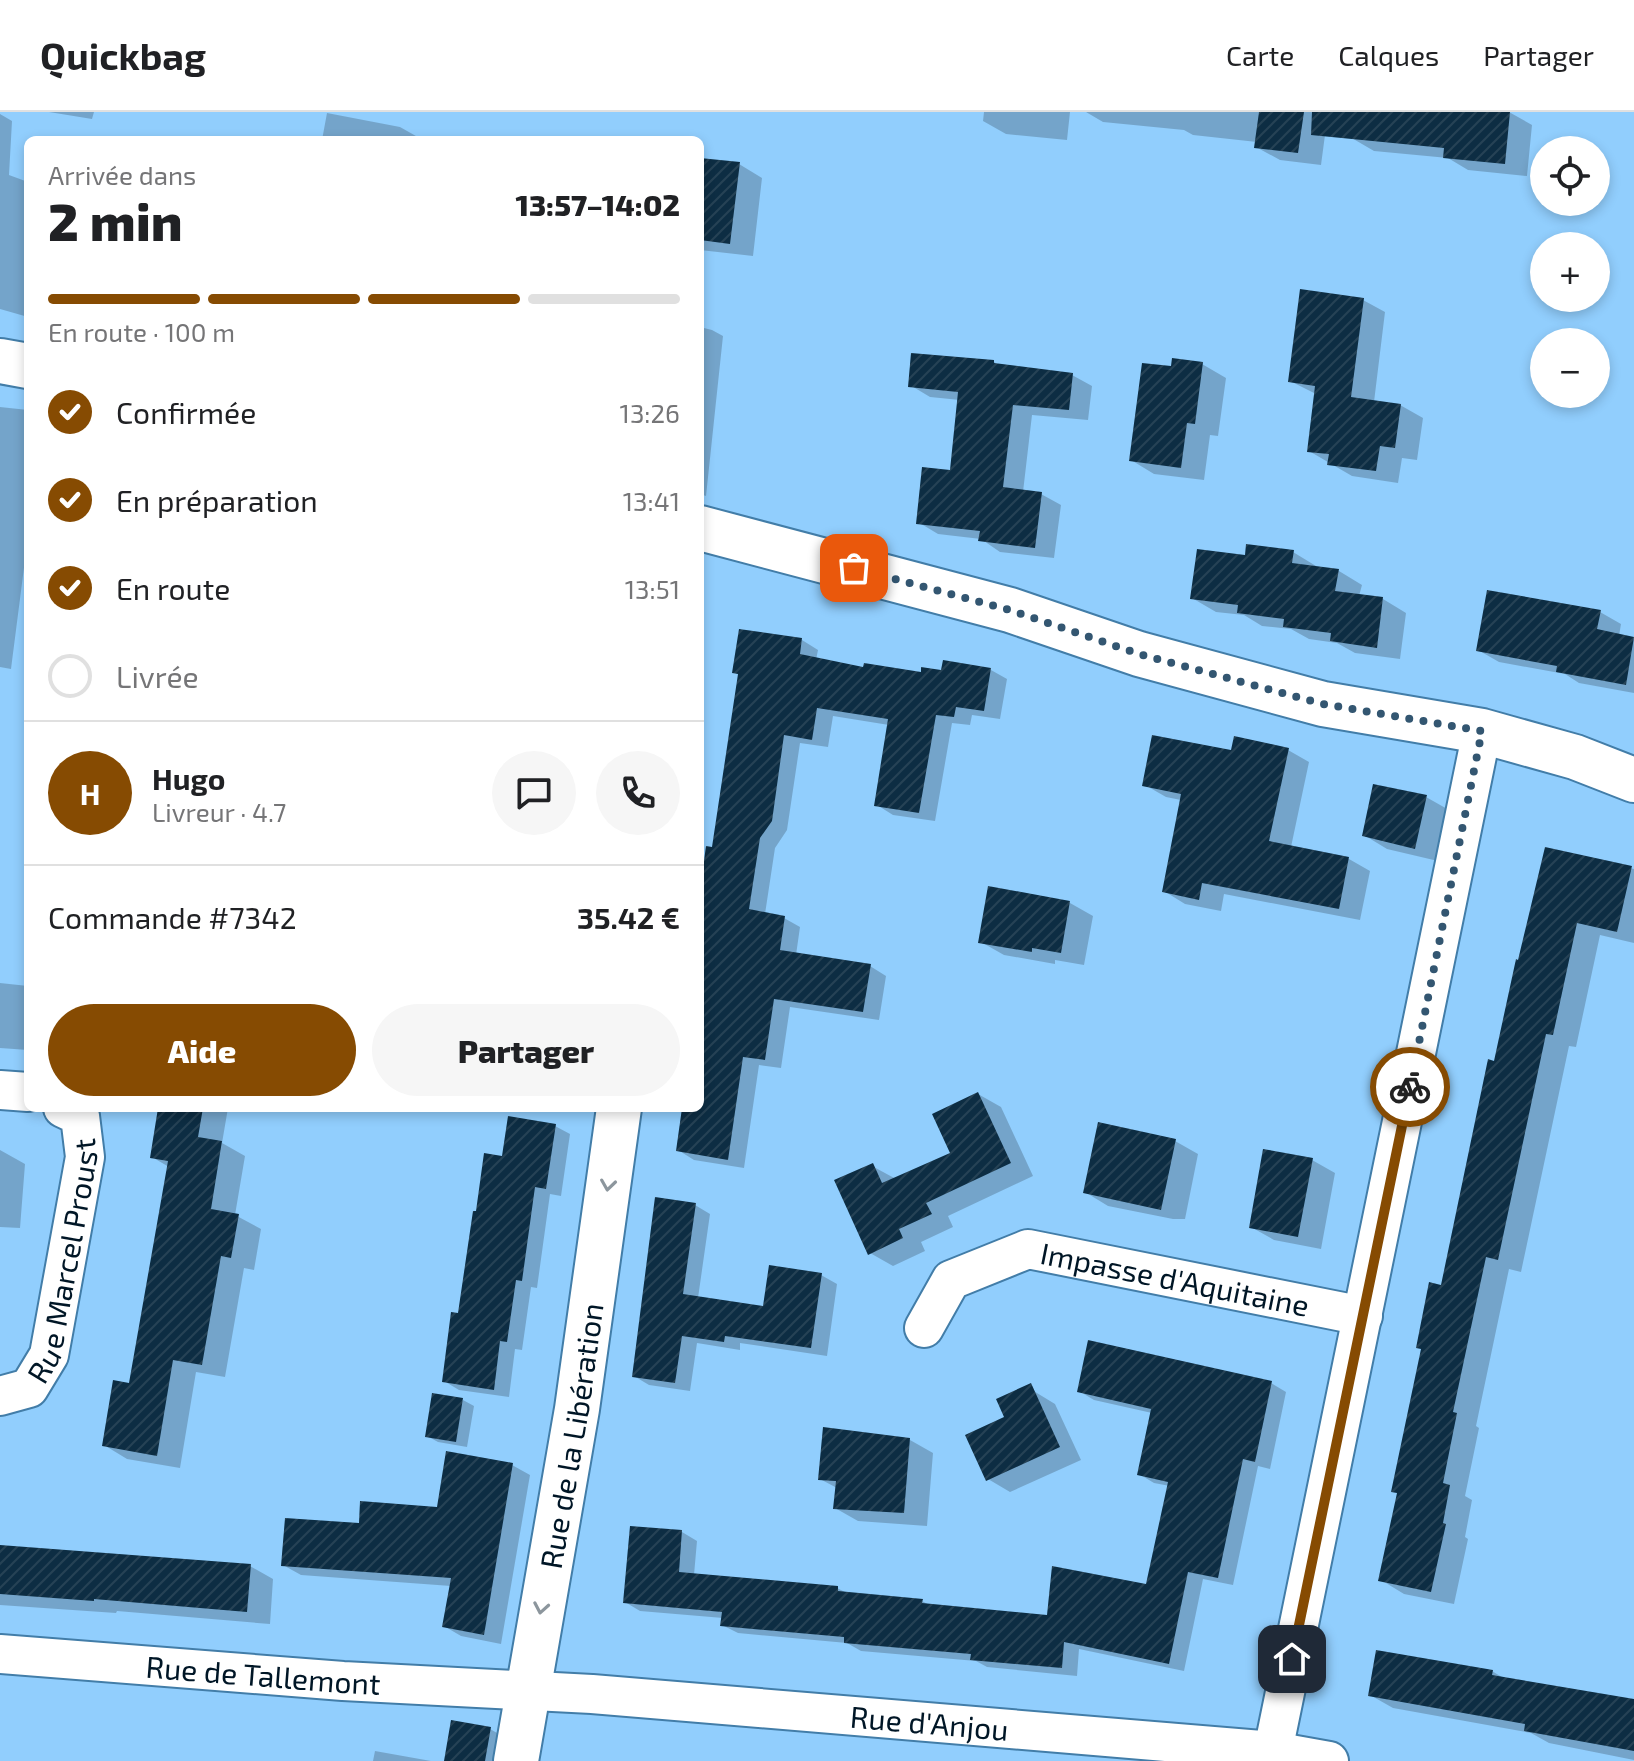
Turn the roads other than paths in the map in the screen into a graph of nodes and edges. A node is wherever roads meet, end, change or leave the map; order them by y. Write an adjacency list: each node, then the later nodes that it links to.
1 (0, 361): 2 (street)
2 (24, 365)
3 (704, 536): 4 (street)
4 (1482, 731): 5 (street); 10 (street)
5 (1634, 780)
6 (0, 1090): 7 (street)
7 (24, 1092)
8 (72, 1112): 12 (street, Rue Marcel Proust)
9 (618, 1112): 14 (street, Rue de la Libération, one-way to 14)
10 (1363, 1316): 11 (street, Impasse d'Aquitaine); 15 (street)
11 (924, 1328)
12 (0, 1396)
13 (0, 1654): 14 (street, Rue de Tallemont)
14 (528, 1689): 15 (street, Rue d'Anjou); 16 (street, Rue de la Libération)
15 (1273, 1751): 17 (street, Rue d'Anjou)
16 (516, 1761)
17 (1329, 1761)

